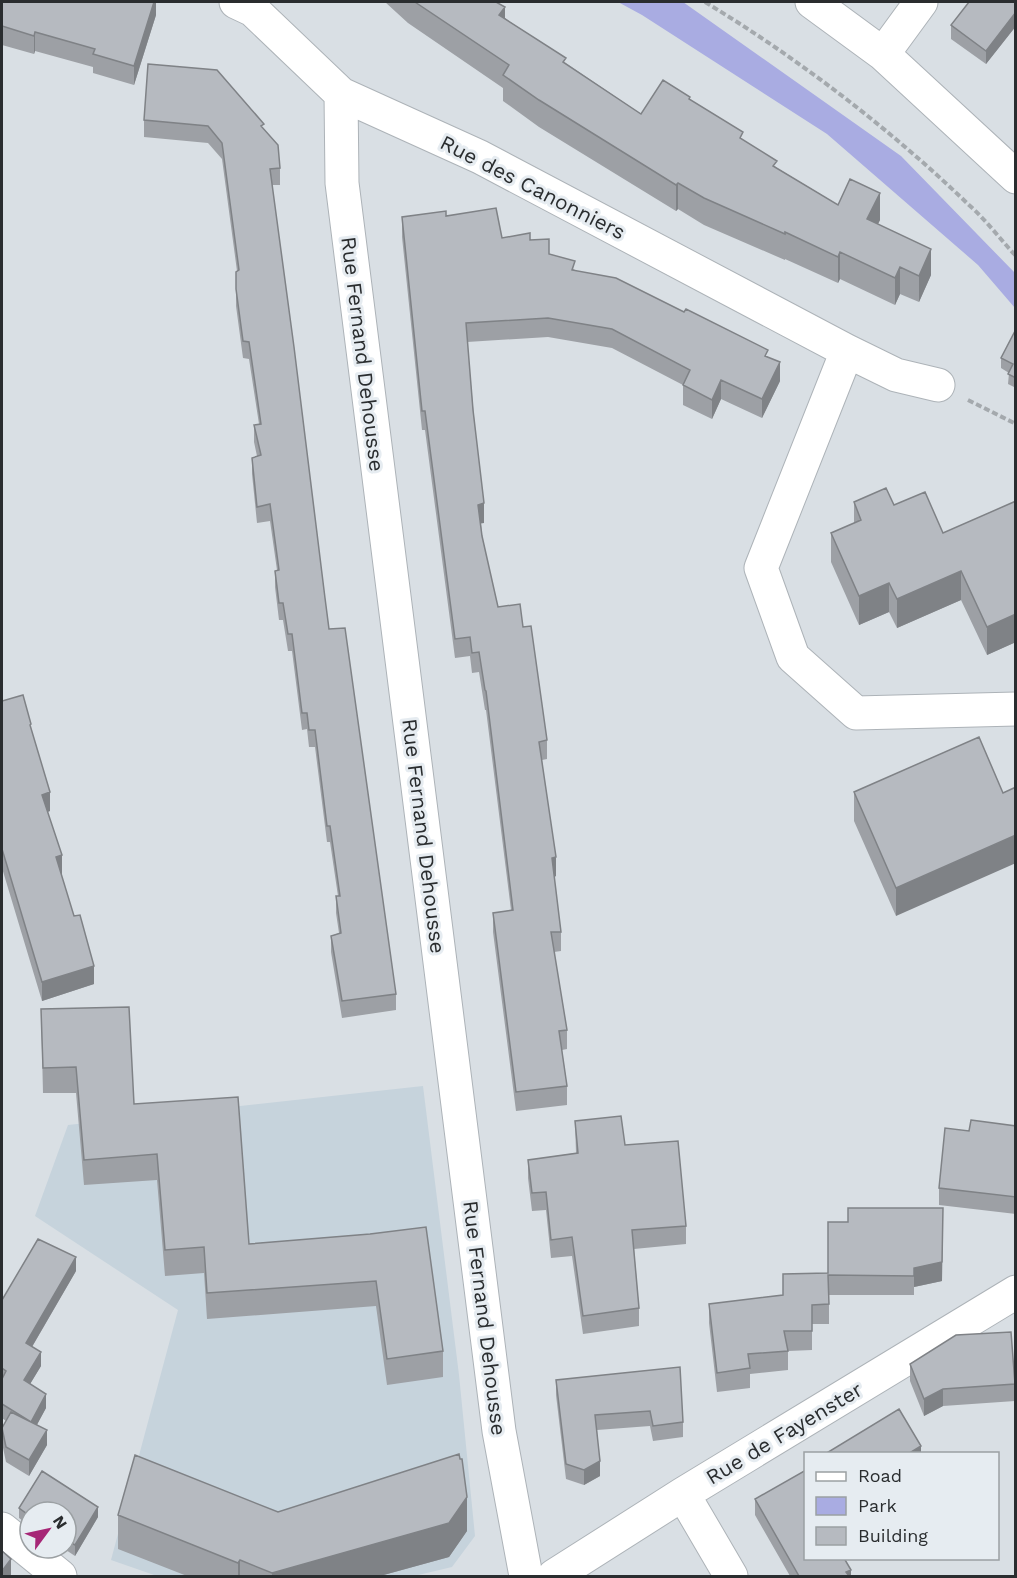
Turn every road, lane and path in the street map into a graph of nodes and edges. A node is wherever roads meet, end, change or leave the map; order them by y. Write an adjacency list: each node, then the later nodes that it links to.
1 (236, 2): 6 (street, Rue des Canonniers)
2 (705, 2): 8 (path)
3 (812, 2): 5 (street)
4 (921, 2): 5 (street)
5 (882, 54): 7 (street)
6 (340, 93): 9 (street, Rue des Canonniers); 17 (street, Rue Fernand Dehousse)
7 (1015, 176)
8 (1016, 256)
9 (847, 351): 10 (street, Rue des Canonniers); 12 (street)
10 (938, 385): 11 (path)
11 (1016, 423)
12 (1016, 710)
13 (1016, 1292): 14 (street, Rue de Fayenster)
14 (683, 1494): 18 (street, Rue de Fayenster); 19 (street)
15 (2, 1529): 16 (street)
16 (60, 1576)
17 (526, 1576)
18 (554, 1576)
19 (731, 1576)

